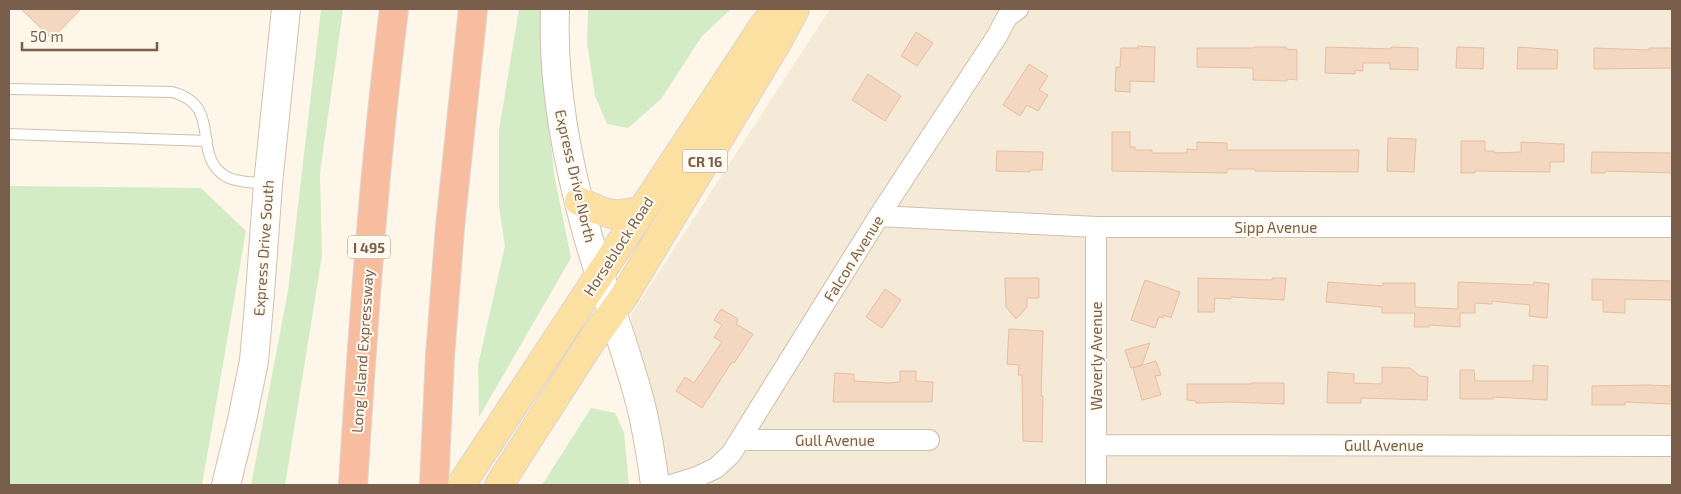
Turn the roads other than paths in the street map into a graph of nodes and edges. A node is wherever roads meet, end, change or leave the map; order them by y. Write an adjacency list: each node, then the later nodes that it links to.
1 (286, 9): 11 (main road, Express Drive South)
2 (394, 9): 24 (highway, Long Island Expressway / I 495)
3 (473, 9): 25 (highway)
4 (555, 9): 12 (main road, Express Drive North)
5 (778, 9): 13 (main road, Horseblock Road / CR 16)
6 (795, 9): 18 (main road, Horseblock Road / CR 16)
7 (1018, 9): 14 (street, Falcon Avenue)
8 (9, 89): 10 (lane)
9 (9, 134): 10 (lane)
10 (207, 142): 11 (lane)
11 (268, 184): 23 (main road, Express Drive South)
12 (579, 201): 13 (main road); 17 (main road, Express Drive North)
13 (642, 210): 17 (main road, Horseblock Road / CR 16)
14 (879, 216): 15 (street, Sipp Avenue); 19 (street, Falcon Avenue)
15 (1096, 227): 16 (street, Sipp Avenue); 21 (street, Waverly Avenue)
16 (1672, 227)
17 (600, 275): 18 (main road, Express Drive North); 26 (main road, Horseblock Road / CR 16)
18 (612, 312): 27 (main road, Horseblock Road / CR 16); 28 (main road, Express Drive North)
19 (740, 440): 20 (street, Gull Avenue); 29 (street, Falcon Avenue)
20 (929, 440)
21 (1096, 445): 22 (street, Gull Avenue); 30 (street, Waverly Avenue)
22 (1672, 446)
23 (226, 485)
24 (353, 485)
25 (434, 485)
26 (461, 485)
27 (499, 485)
28 (655, 485)
29 (670, 485)
30 (1096, 485)

